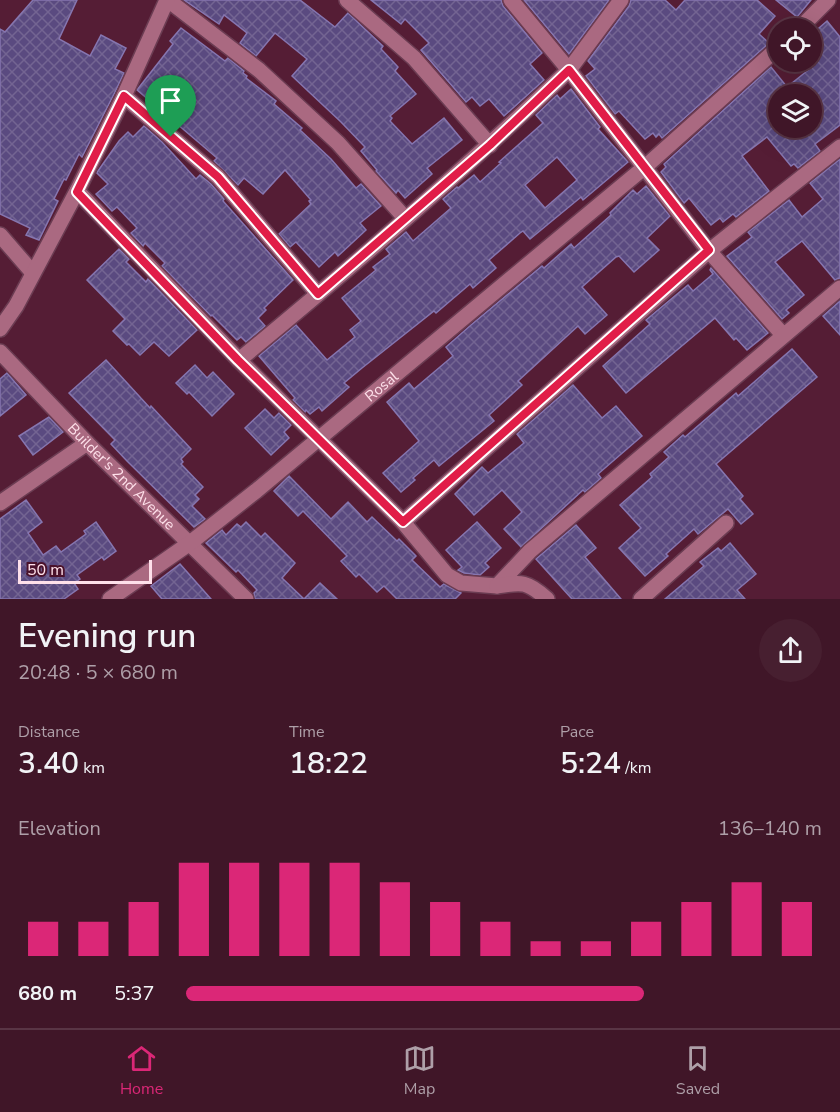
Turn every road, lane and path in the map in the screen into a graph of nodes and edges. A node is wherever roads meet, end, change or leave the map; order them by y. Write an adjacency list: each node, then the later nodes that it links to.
1 (168, 0): 9 (street); 14 (street)
2 (347, 0): 10 (street)
3 (511, 0): 8 (street)
4 (621, 0): 8 (street)
5 (828, 0): 6 (street)
6 (810, 18)
7 (768, 57): 12 (street, Rosal)
8 (569, 70): 10 (street); 12 (street)
9 (124, 96): 13 (street); 19 (street)
10 (490, 145): 14 (street)
11 (840, 147): 16 (street)
12 (646, 166): 16 (street); 24 (street, Rosal)
13 (77, 192): 17 (street); 23 (street)
14 (405, 218): 19 (street)
15 (0, 235): 17 (street)
16 (709, 250): 21 (street); 27 (street)
17 (33, 273): 20 (street)
18 (840, 288): 21 (street)
19 (318, 294): 23 (street)
20 (0, 329)
21 (783, 335): 30 (street)
22 (0, 352): 25 (street, Builder's 2nd Avenue)
23 (238, 360): 24 (street)
24 (319, 438): 27 (street); 29 (street, Rosal)
25 (87, 443): 26 (street); 29 (street, Builder's 2nd Avenue)
26 (0, 503)
27 (403, 522): 30 (street)
28 (726, 523): 34 (street)
29 (190, 543): 31 (street, Rosal); 32 (street, Builder's 2nd Avenue)
30 (497, 586): 33 (street)
31 (110, 599)
32 (246, 599)
33 (547, 599)
34 (641, 599)

